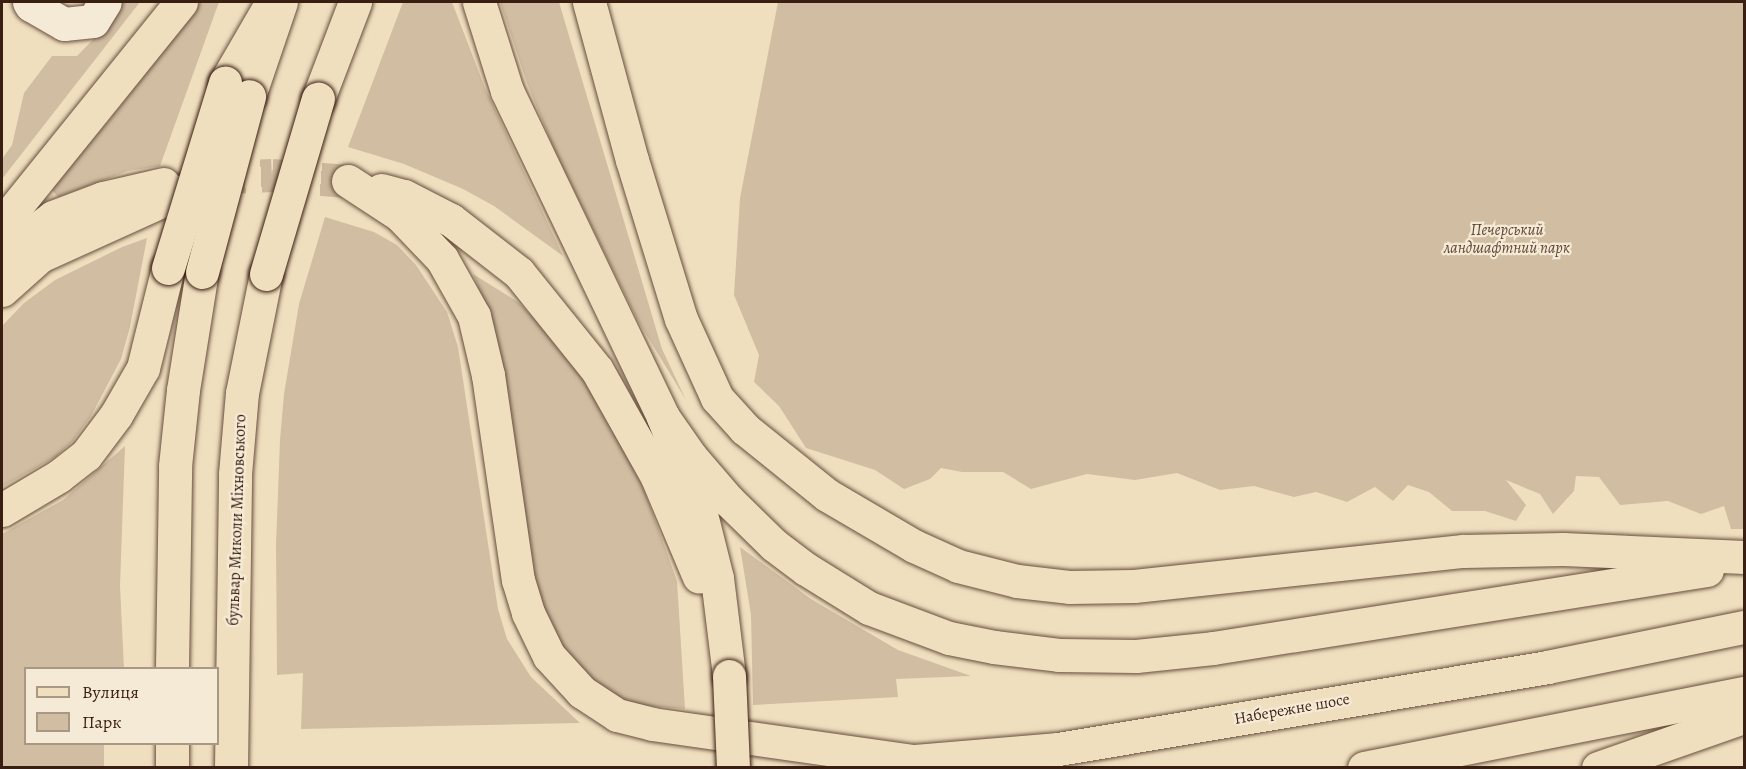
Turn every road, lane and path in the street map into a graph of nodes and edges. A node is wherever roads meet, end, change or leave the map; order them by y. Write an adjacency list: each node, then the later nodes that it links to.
1 (29, 2): 2 (street)
2 (105, 2)
3 (182, 2): 10 (main road)
4 (272, 2): 9 (main road)
5 (281, 2): 9 (main road)
6 (356, 2): 22 (main road, бульвар Миколи Міхновського, bridge)
7 (479, 2): 13 (main road)
8 (589, 2): 15 (main road)
9 (237, 90): 14 (main road, bridge); 18 (main road, bridge)
10 (2, 224)
11 (2, 256): 12 (main road)
12 (2, 290)
13 (663, 417): 16 (main road); 19 (main road)
14 (2, 510)
15 (1744, 557)
16 (1744, 565)
17 (1744, 627): 23 (main road, Набережне шосе)
18 (172, 667)
19 (729, 676): 23 (main road); 24 (main road, bridge)
20 (1744, 693): 26 (main road)
21 (1744, 717): 27 (main road)
22 (231, 758)
23 (911, 761): 25 (main road, Набережне шосе)
24 (733, 768)
25 (835, 768)
26 (1364, 768)
27 (1598, 768)

